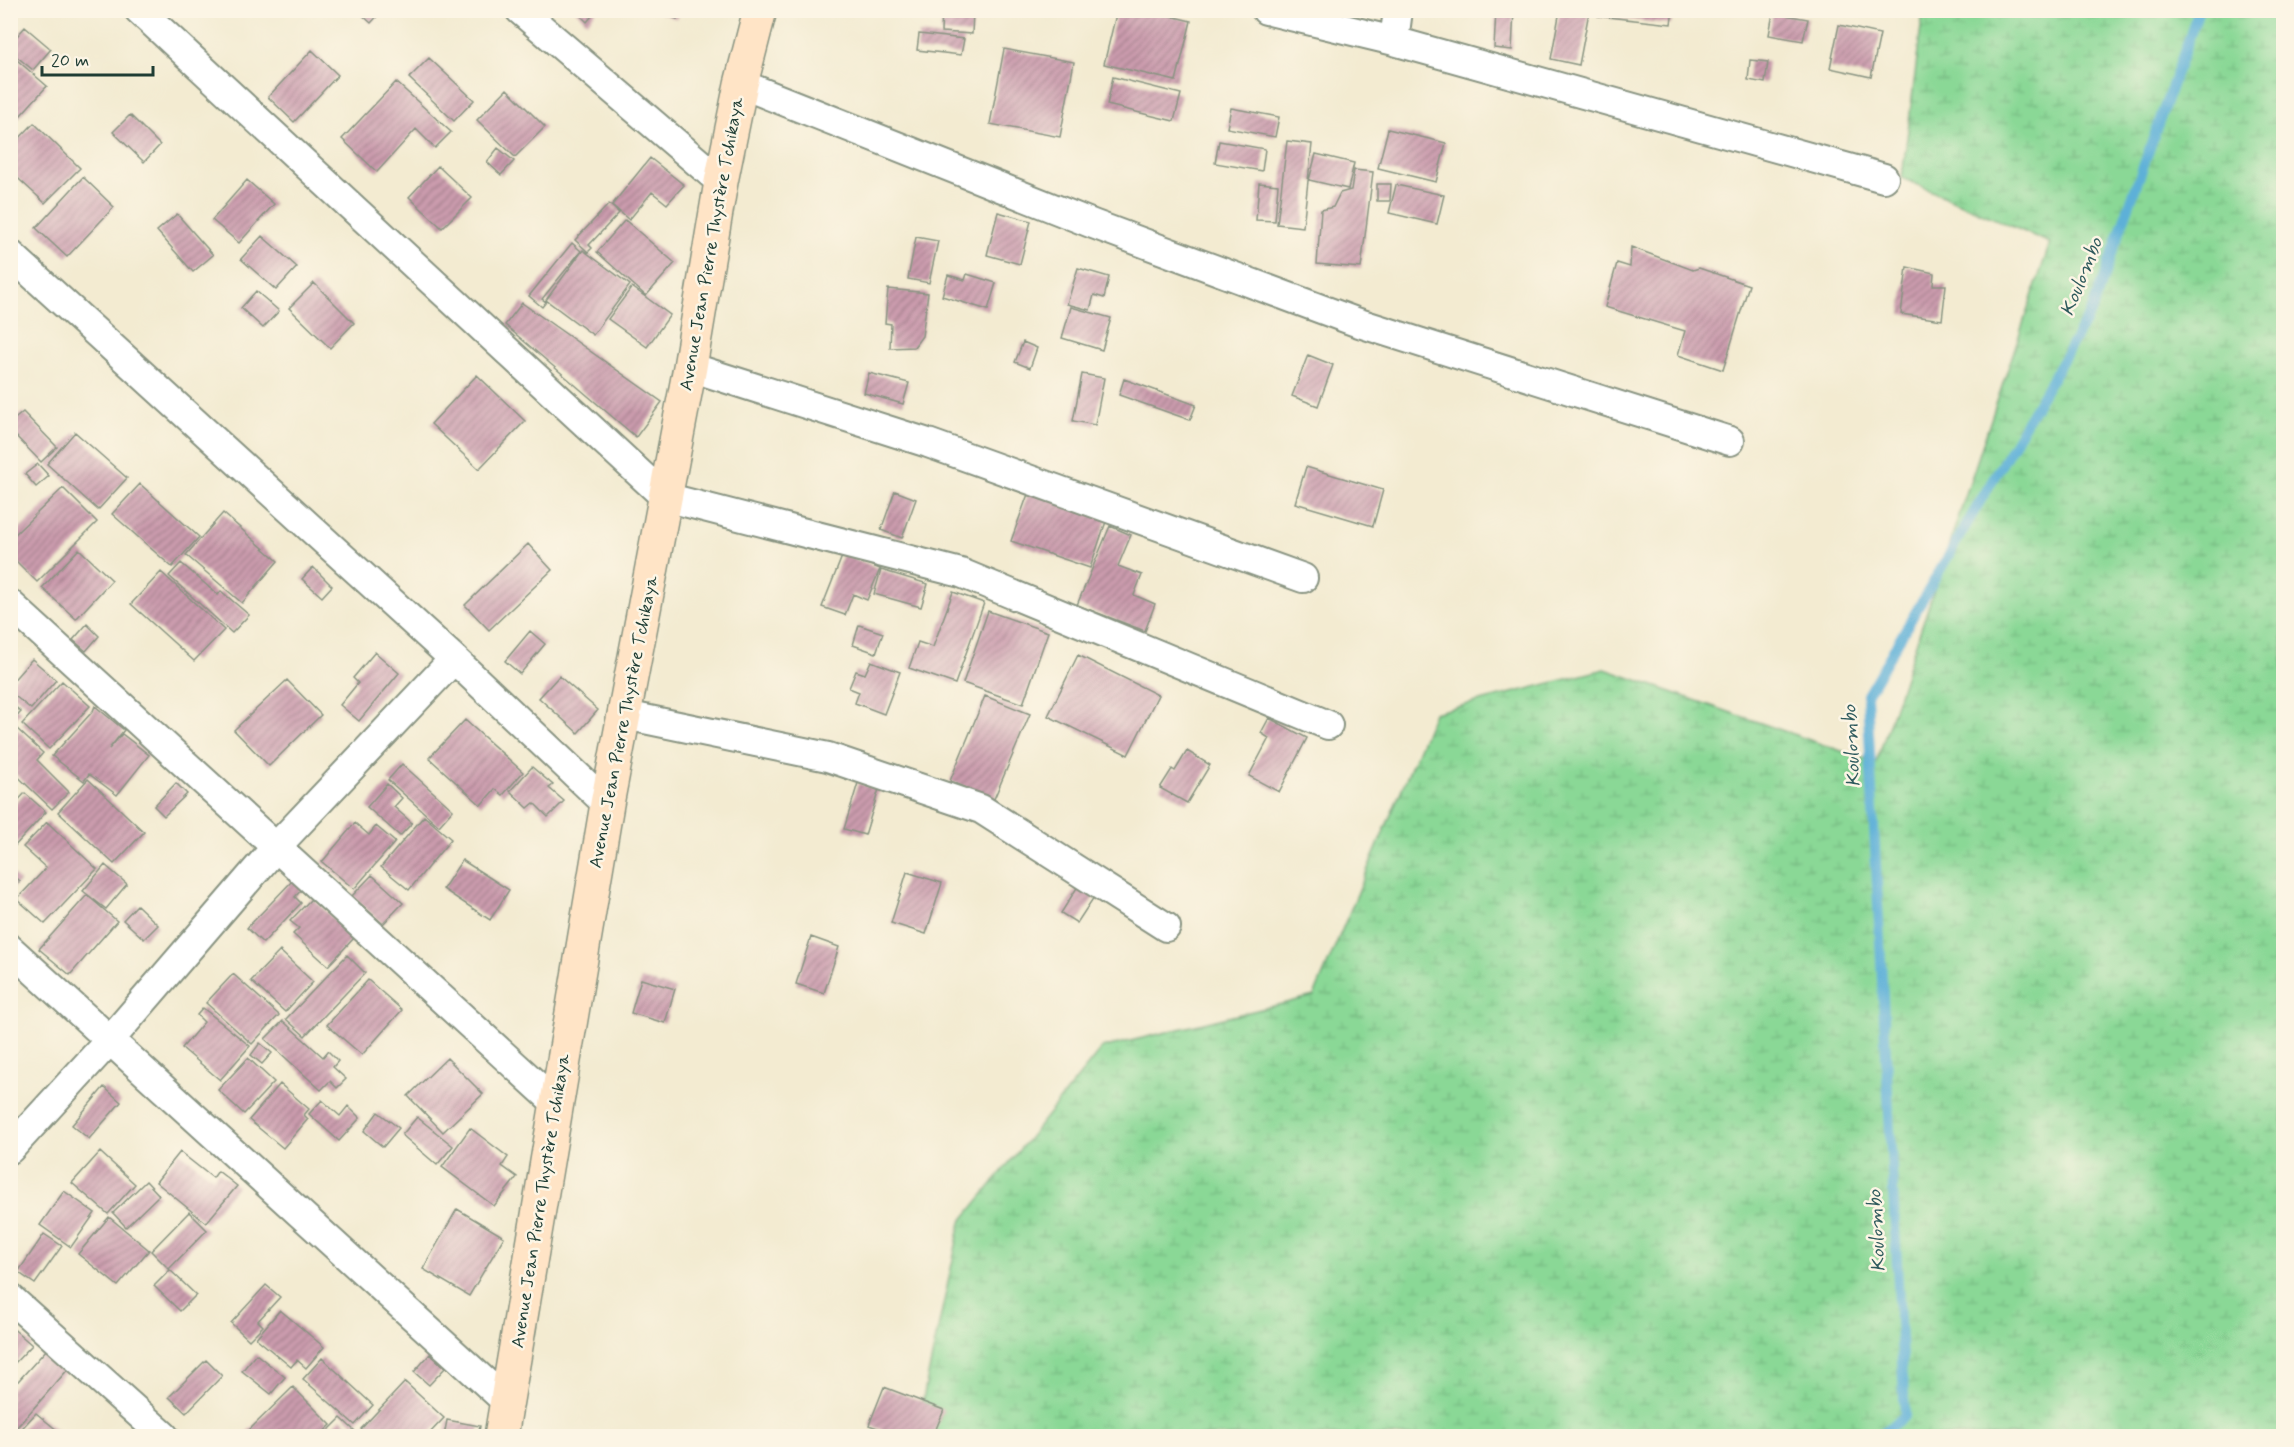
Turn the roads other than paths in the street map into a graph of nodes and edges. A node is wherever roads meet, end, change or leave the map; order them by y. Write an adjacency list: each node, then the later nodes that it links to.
1 (139, 10): 13 (street)
2 (520, 10): 9 (street)
3 (760, 10): 7 (street, Avenue Jean Pierre Thystère Tchikaya)
4 (1266, 10): 6 (street)
5 (1398, 10): 6 (street)
6 (1394, 41): 8 (street)
7 (741, 84): 9 (street, Avenue Jean Pierre Thystère Tchikaya); 12 (street)
8 (1884, 178)
9 (721, 182): 11 (street, Avenue Jean Pierre Thystère Tchikaya)
10 (10, 254): 16 (street)
11 (690, 368): 13 (street, Avenue Jean Pierre Thystère Tchikaya); 14 (street)
12 (1730, 441)
13 (665, 497): 17 (street, Avenue Jean Pierre Thystère Tchikaya); 18 (street)
14 (1303, 578)
15 (10, 604): 20 (street)
16 (454, 659): 19 (street); 20 (street)
17 (625, 715): 19 (street, Avenue Jean Pierre Thystère Tchikaya); 21 (street)
18 (1328, 725)
19 (607, 804): 24 (street, Avenue Jean Pierre Thystère Tchikaya)
20 (276, 847): 23 (street); 24 (street)
21 (1166, 927)
22 (10, 949): 23 (street)
23 (109, 1041): 25 (street); 27 (street)
24 (557, 1104): 27 (street, Avenue Jean Pierre Thystère Tchikaya)
25 (10, 1149)
26 (10, 1298): 28 (street)
27 (507, 1402): 29 (street, Avenue Jean Pierre Thystère Tchikaya)
28 (164, 1437)
29 (501, 1437)

